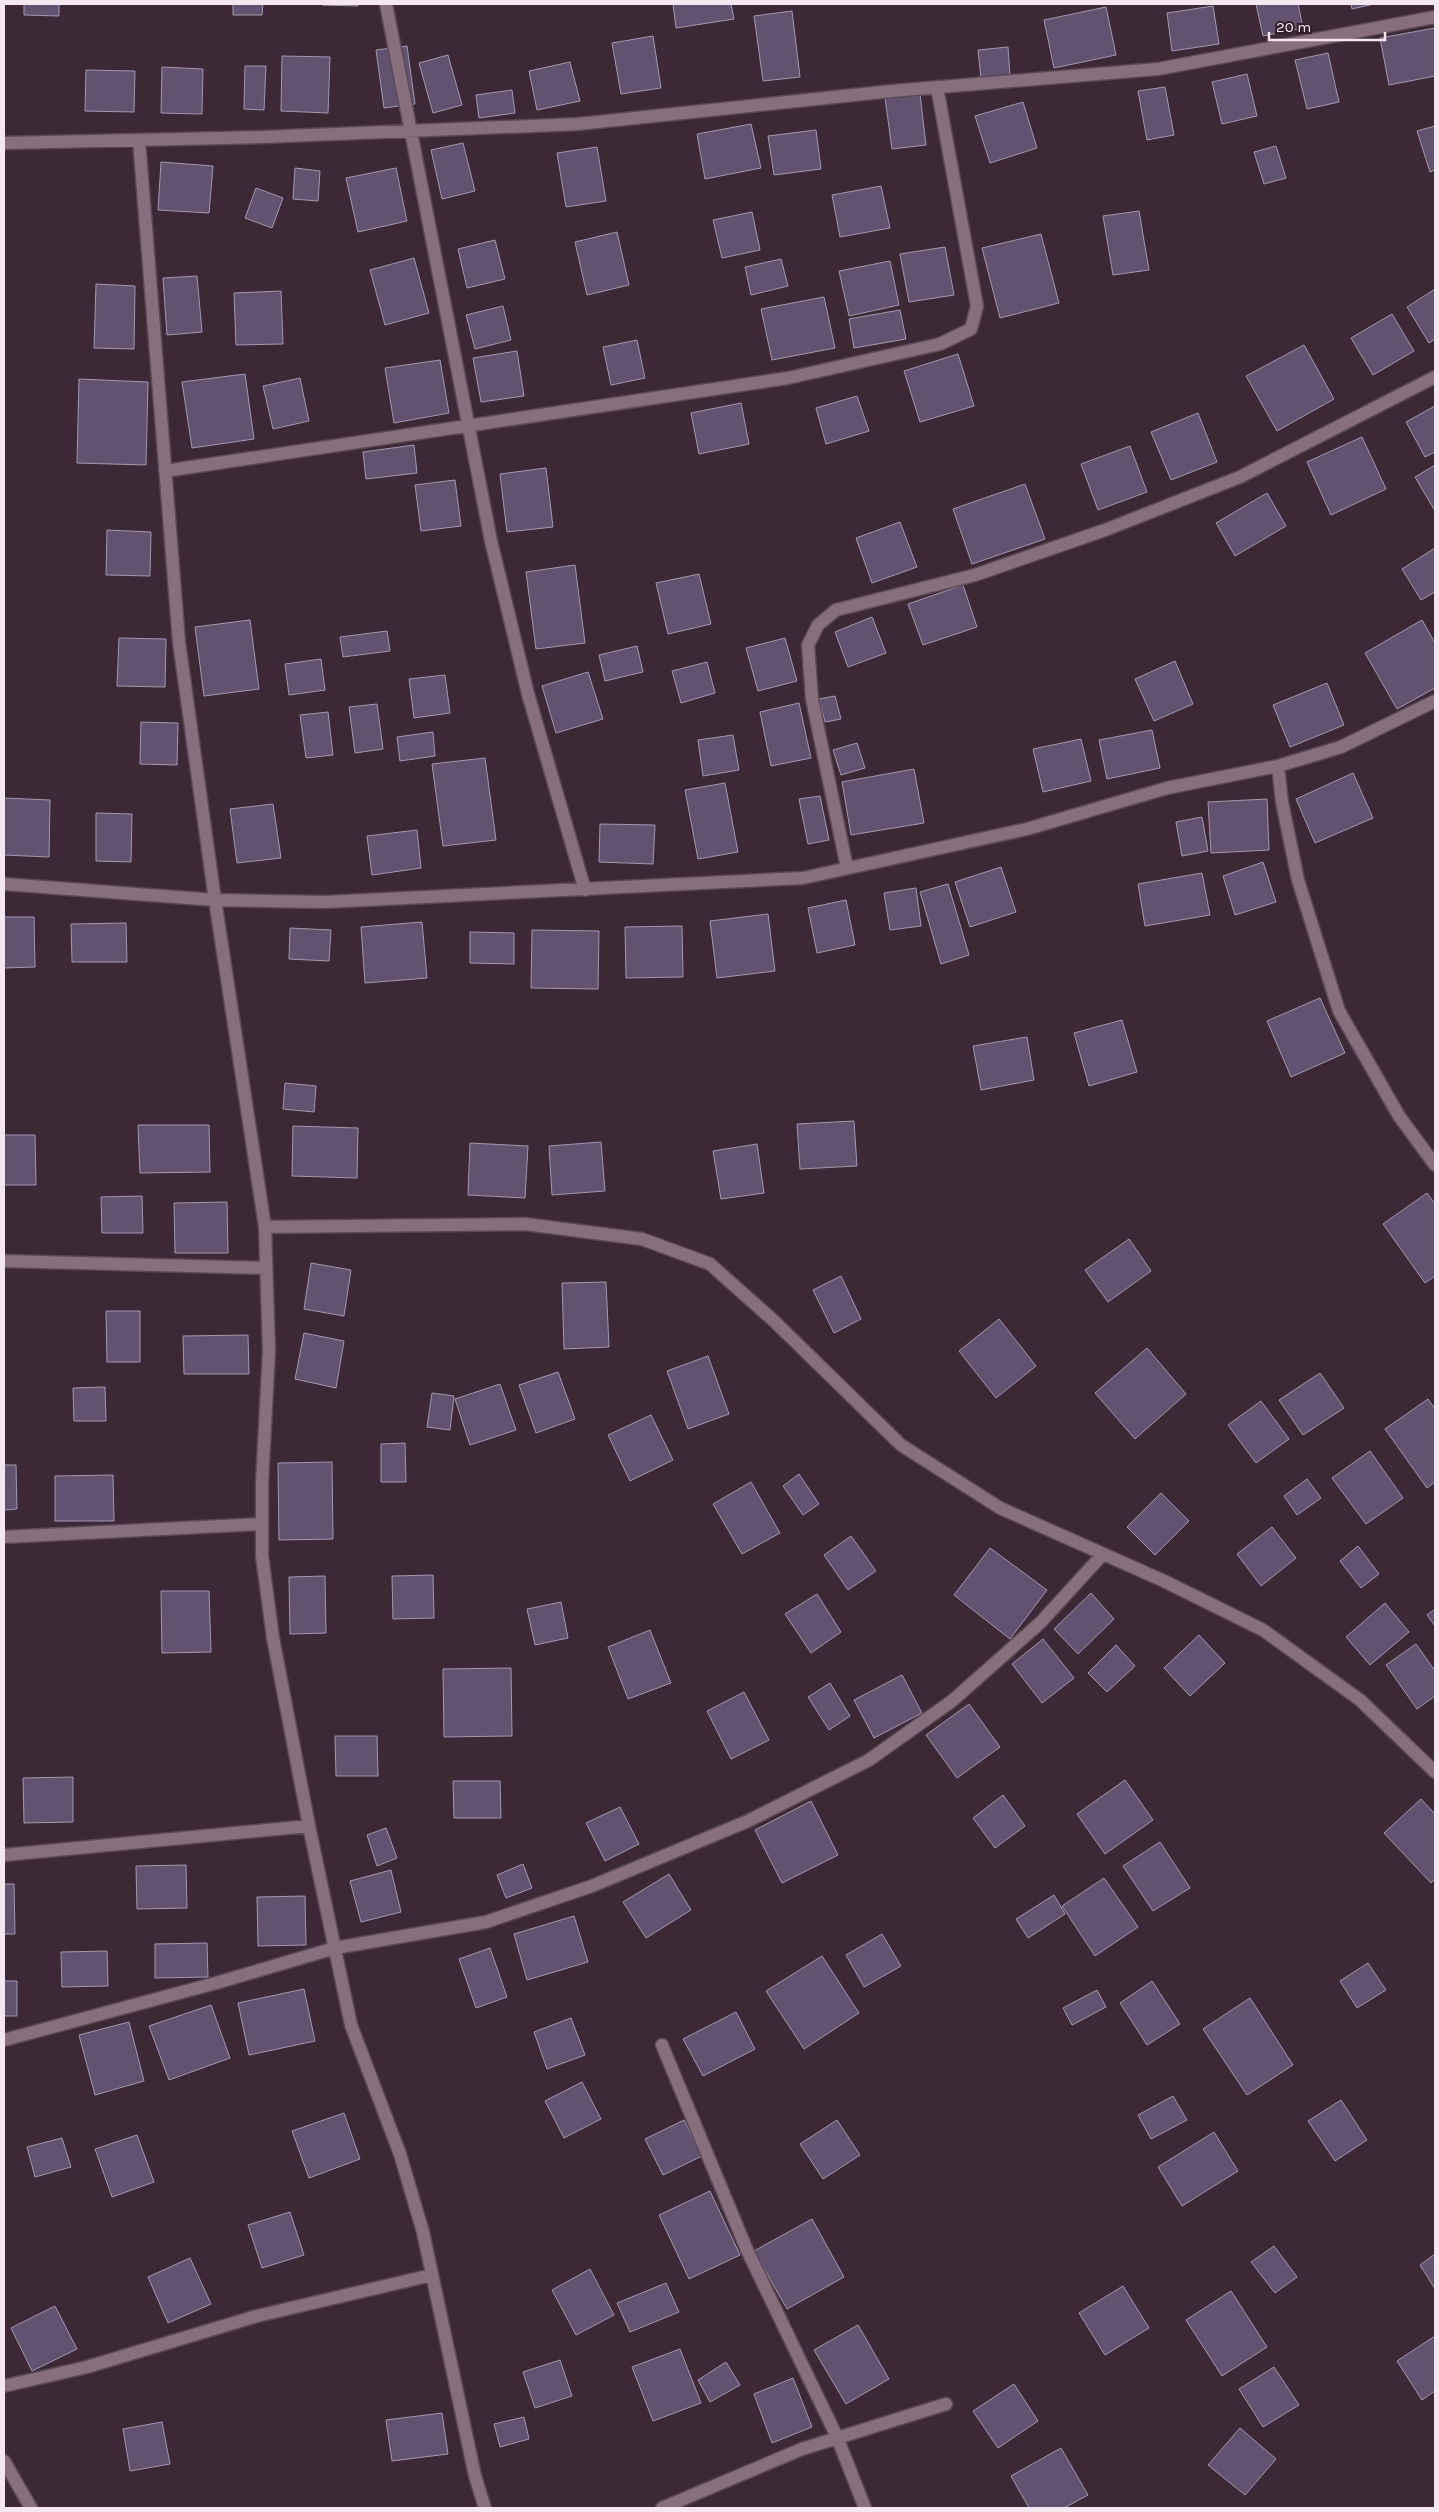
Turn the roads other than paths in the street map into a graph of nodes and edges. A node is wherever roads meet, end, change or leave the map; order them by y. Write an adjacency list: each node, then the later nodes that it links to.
1 (386, 4): 4 (street)
2 (1435, 17): 3 (street)
3 (938, 87): 4 (street); 8 (street)
4 (412, 131): 5 (street); 8 (street)
5 (139, 140): 6 (street); 9 (street)
6 (4, 143)
7 (1435, 377): 12 (street)
8 (469, 427): 9 (street); 14 (street)
9 (165, 471): 15 (street)
10 (1435, 701): 11 (street)
11 (1278, 766): 12 (street); 16 (street)
12 (847, 868): 14 (street)
13 (4, 884): 15 (street)
14 (585, 890): 15 (street)
15 (215, 900): 17 (street)
16 (1435, 1165)
17 (265, 1227): 19 (street); 22 (street)
18 (4, 1261): 19 (street)
19 (266, 1268): 20 (street)
20 (262, 1524): 21 (street); 24 (street)
21 (4, 1537)
22 (1103, 1554): 23 (street); 26 (street)
23 (1435, 1772)
24 (309, 1826): 25 (street); 26 (street)
25 (4, 1855)
26 (335, 1948): 27 (street); 29 (street)
27 (4, 2040)
28 (662, 2045): 32 (street)
29 (432, 2275): 30 (street); 35 (street)
30 (4, 2386)
31 (946, 2404): 32 (street)
32 (837, 2437): 36 (street); 37 (street)
33 (4, 2461): 34 (street)
34 (31, 2508)
35 (485, 2508)
36 (662, 2508)
37 (864, 2508)

